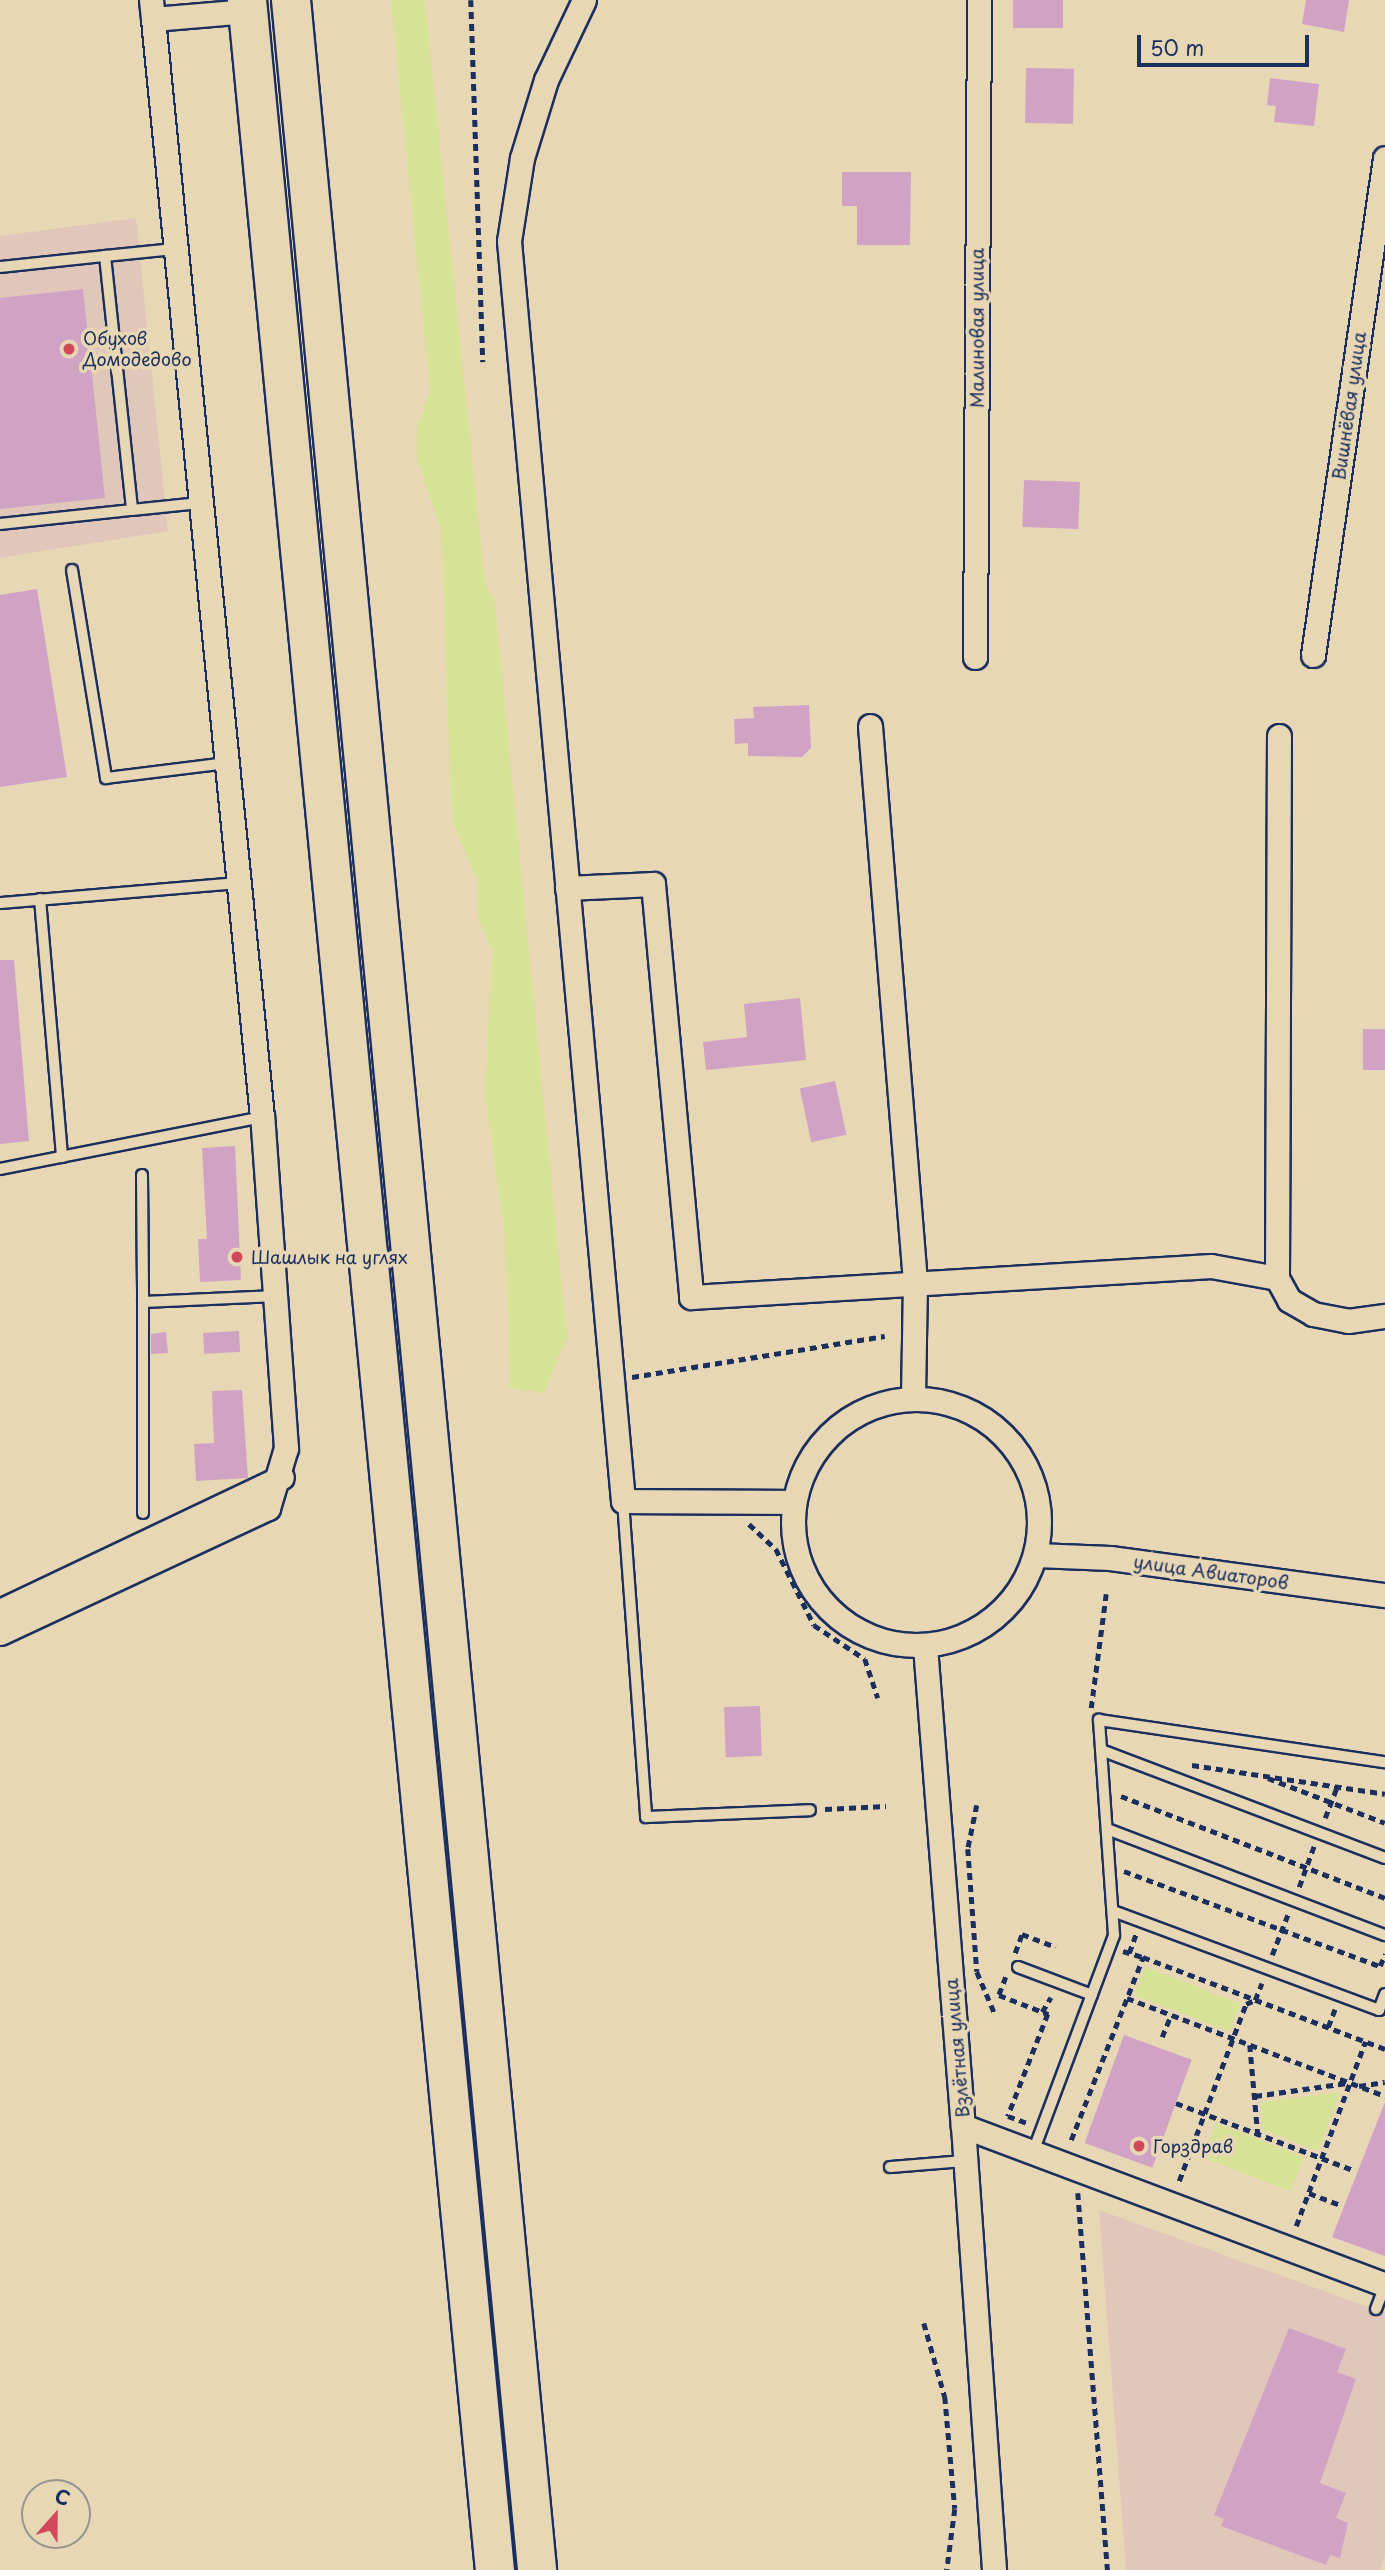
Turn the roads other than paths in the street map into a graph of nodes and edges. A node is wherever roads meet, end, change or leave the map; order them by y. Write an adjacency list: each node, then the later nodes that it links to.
1 (291, 0): 59 (highway)
2 (584, 0): 20 (street)
3 (979, 0): 15 (street, Малиновая улица)
4 (247, 5): 5 (street); 58 (highway)
5 (152, 9): 7 (street)
6 (1385, 158): 14 (street, Вишнёвая улица)
7 (174, 249): 8 (lane); 10 (street)
8 (106, 256): 9 (lane); 11 (lane)
9 (0, 267)
10 (200, 503): 11 (lane); 18 (street)
11 (132, 510): 12 (lane)
12 (0, 524)
13 (72, 570): 18 (lane)
14 (1313, 655)
15 (975, 657)
16 (870, 726): 28 (street)
17 (1279, 736): 27 (street)
18 (226, 763): 19 (street)
19 (239, 883): 21 (lane); 23 (street)
20 (567, 888): 28 (street); 34 (street)
21 (40, 899): 22 (lane); 24 (lane)
22 (0, 903)
23 (262, 1117): 24 (lane); 29 (street)
24 (62, 1157): 25 (lane)
25 (0, 1170)
26 (142, 1175): 30 (lane)
27 (1277, 1278): 28 (street); 31 (street)
28 (915, 1282): 32 (street)
29 (277, 1296): 30 (lane); 33 (street)
30 (143, 1302): 36 (lane)
31 (1385, 1317)
32 (913, 1399): 35 (street); 37 (street)
33 (282, 1477): 39 (street); 40 (street)
34 (623, 1501): 35 (street); 44 (lane)
35 (792, 1502): 41 (street)
36 (143, 1513)
37 (1036, 1555): 38 (street, улица Авиаторов); 41 (street)
38 (1385, 1595)
39 (0, 1611)
40 (0, 1633)
41 (925, 1646): 52 (street, Взлётная улица)
42 (1101, 1750): 43 (lane); 45 (lane); 46 (lane)
43 (1385, 1762)
44 (810, 1810)
45 (1107, 1829): 47 (lane); 48 (lane)
46 (1385, 1858)
47 (1113, 1911): 50 (lane); 51 (lane)
48 (1385, 1935)
49 (1013, 1965): 51 (lane)
50 (1385, 1994)
51 (1092, 1995): 53 (lane)
52 (963, 2126): 53 (street, Взлётная улица); 54 (street)
53 (1033, 2152): 56 (street, Взлётная улица)
54 (965, 2161): 55 (lane); 60 (street)
55 (890, 2167)
56 (1385, 2285): 57 (lane)
57 (1376, 2309)
58 (495, 2570)
59 (537, 2570)
60 (994, 2570)

